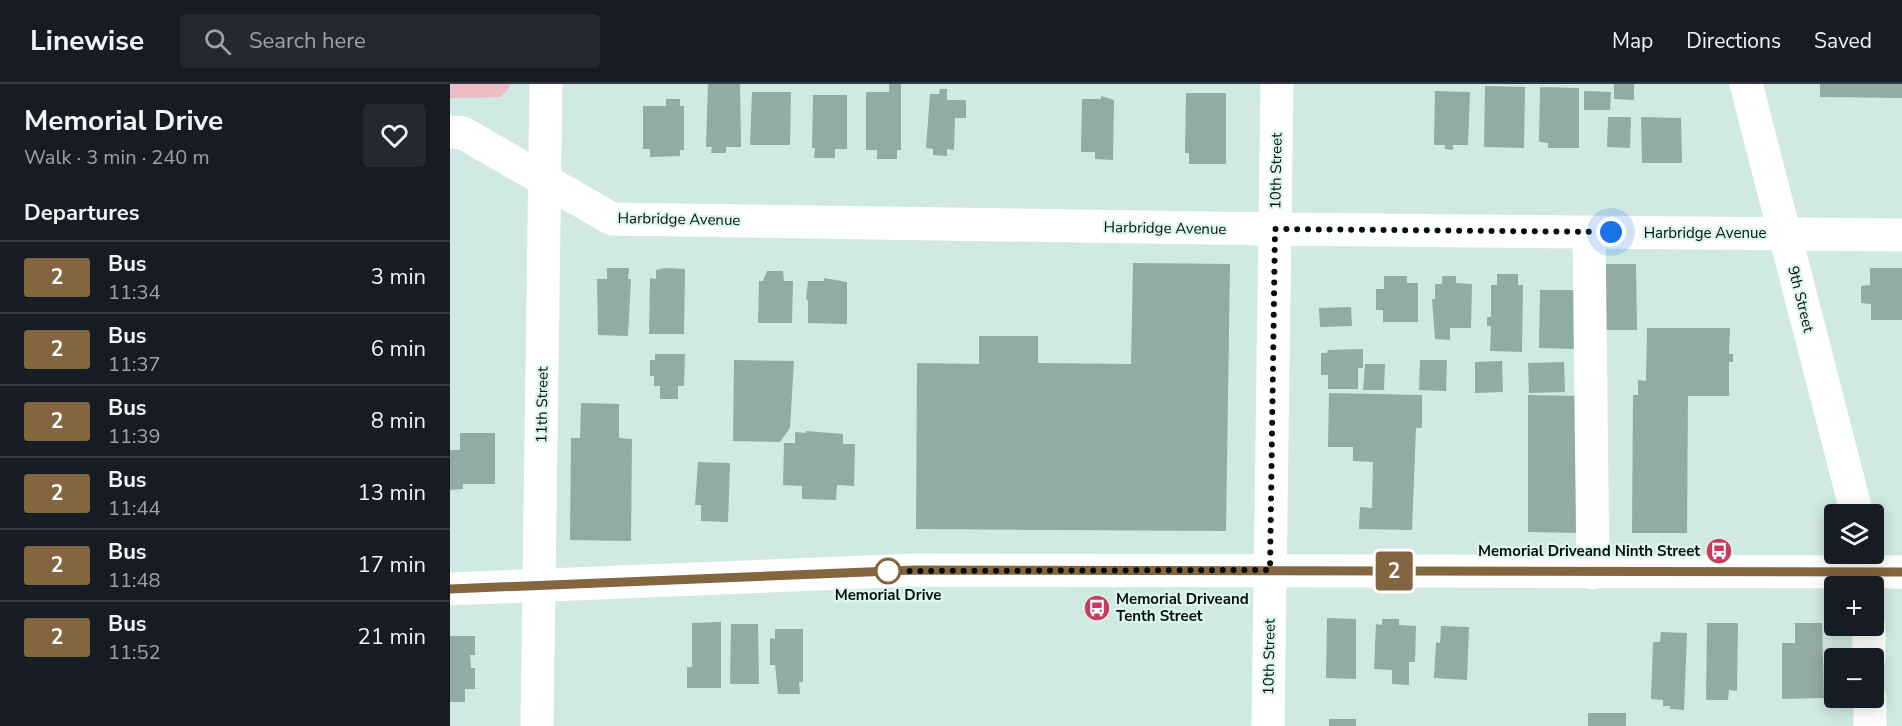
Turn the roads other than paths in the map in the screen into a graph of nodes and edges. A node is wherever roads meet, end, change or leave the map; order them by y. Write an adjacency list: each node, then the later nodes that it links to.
1 (546, 84): 5 (street, 11th Street)
2 (1277, 84): 6 (street, 10th Street)
3 (1746, 84): 8 (street, 9th Street)
4 (450, 132): 5 (street, Harbridge Avenue)
5 (545, 182): 6 (street, Harbridge Avenue); 15 (street, 11th Street)
6 (1275, 229): 7 (street, Harbridge Avenue); 11 (street, 10th Street)
7 (1589, 232): 8 (street, Harbridge Avenue); 14 (street)
8 (1784, 234): 9 (street, Harbridge Avenue); 10 (street, 9th Street)
9 (1902, 235)
10 (1854, 504)
11 (1270, 570): 14 (street); 15 (street); 19 (street, 10th Street)
12 (1868, 571): 13 (street); 14 (street)
13 (1902, 572)
14 (1593, 573)
15 (539, 586): 16 (street); 18 (street, 11th Street)
16 (450, 589)
17 (1870, 708): 20 (street)
18 (537, 726)
19 (1268, 726)
20 (1870, 726)

